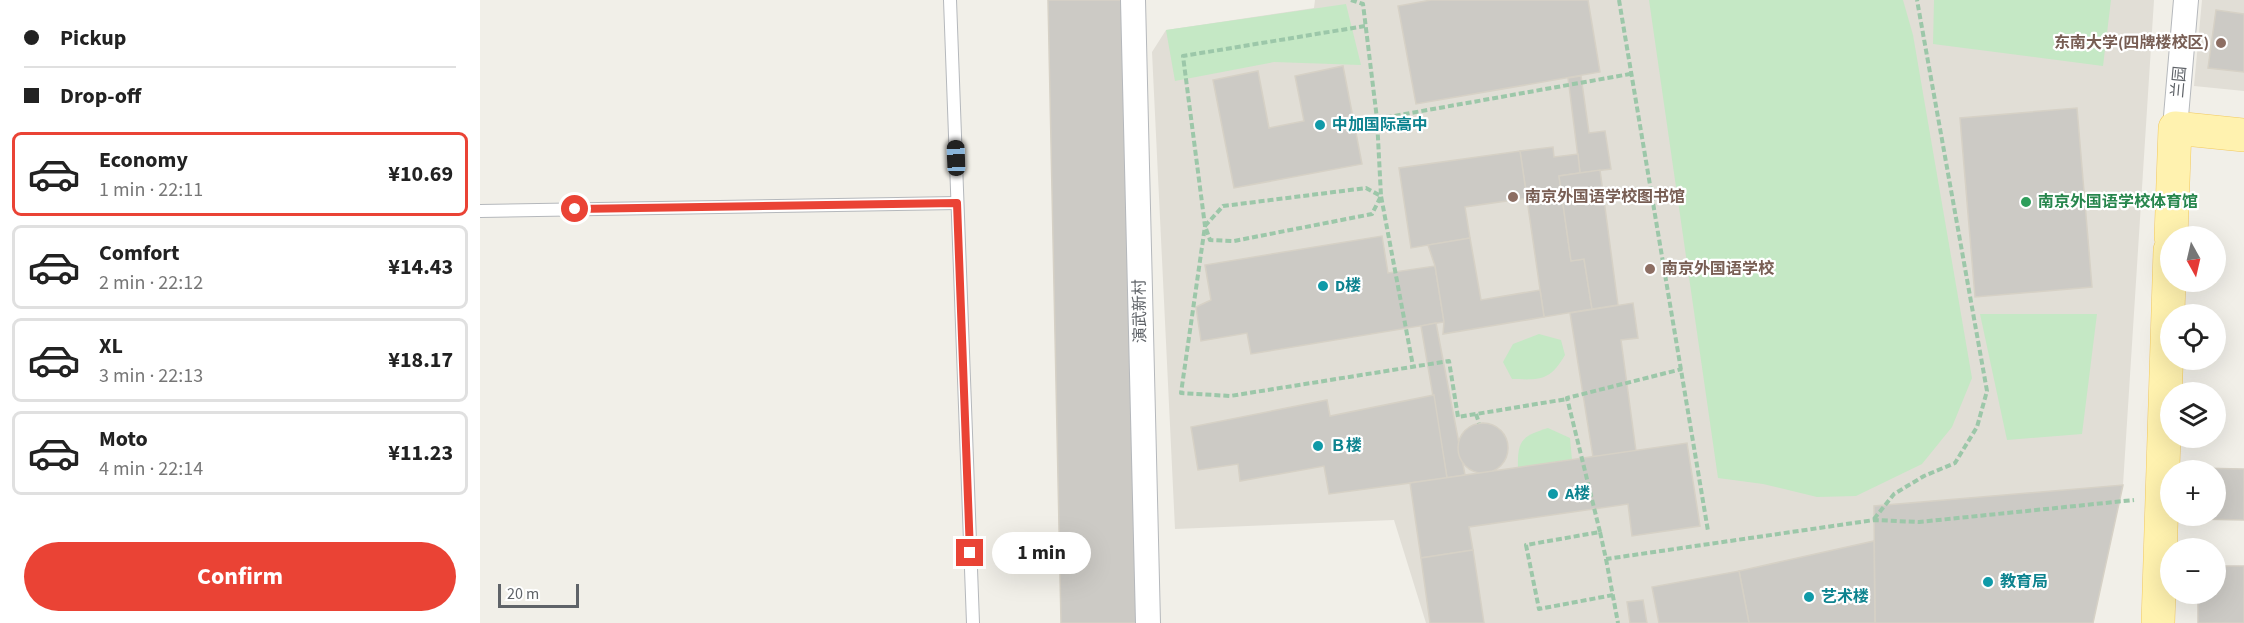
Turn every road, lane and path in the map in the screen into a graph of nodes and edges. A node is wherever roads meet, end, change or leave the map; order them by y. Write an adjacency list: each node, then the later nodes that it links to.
1 (950, 0): 13 (lane)
2 (1133, 0): 32 (street, 演武新村)
3 (1351, 0): 7 (path)
4 (1619, 0): 8 (path)
5 (1917, 0): 25 (path)
6 (2186, 0): 10 (street, 兰园)
7 (1365, 26): 9 (path); 15 (path)
8 (1630, 74): 9 (path); 19 (path)
9 (1377, 119): 12 (path)
10 (2175, 128): 11 (main road); 16 (main road)
11 (2244, 135)
12 (1381, 196): 15 (path); 15 (path); 18 (path)
13 (957, 203): 14 (lane); 31 (lane)
14 (480, 211)
15 (1205, 226): 18 (path)
16 (2171, 226)
17 (2169, 292): 23 (main road)
18 (1413, 366): 21 (path)
19 (1682, 369): 20 (path); 27 (path)
20 (1567, 399): 21 (path); 28 (path)
21 (1476, 414): 22 (path)
22 (1479, 423)
23 (2163, 460)
24 (2160, 497): 25 (path)
25 (1874, 520): 29 (path)
26 (2161, 526): 34 (main road)
27 (1708, 531)
28 (1600, 532): 29 (path); 30 (path)
29 (1606, 559): 30 (path)
30 (1613, 595): 33 (path)
31 (973, 623)
32 (1148, 623)
33 (1618, 623)
34 (2158, 623)

